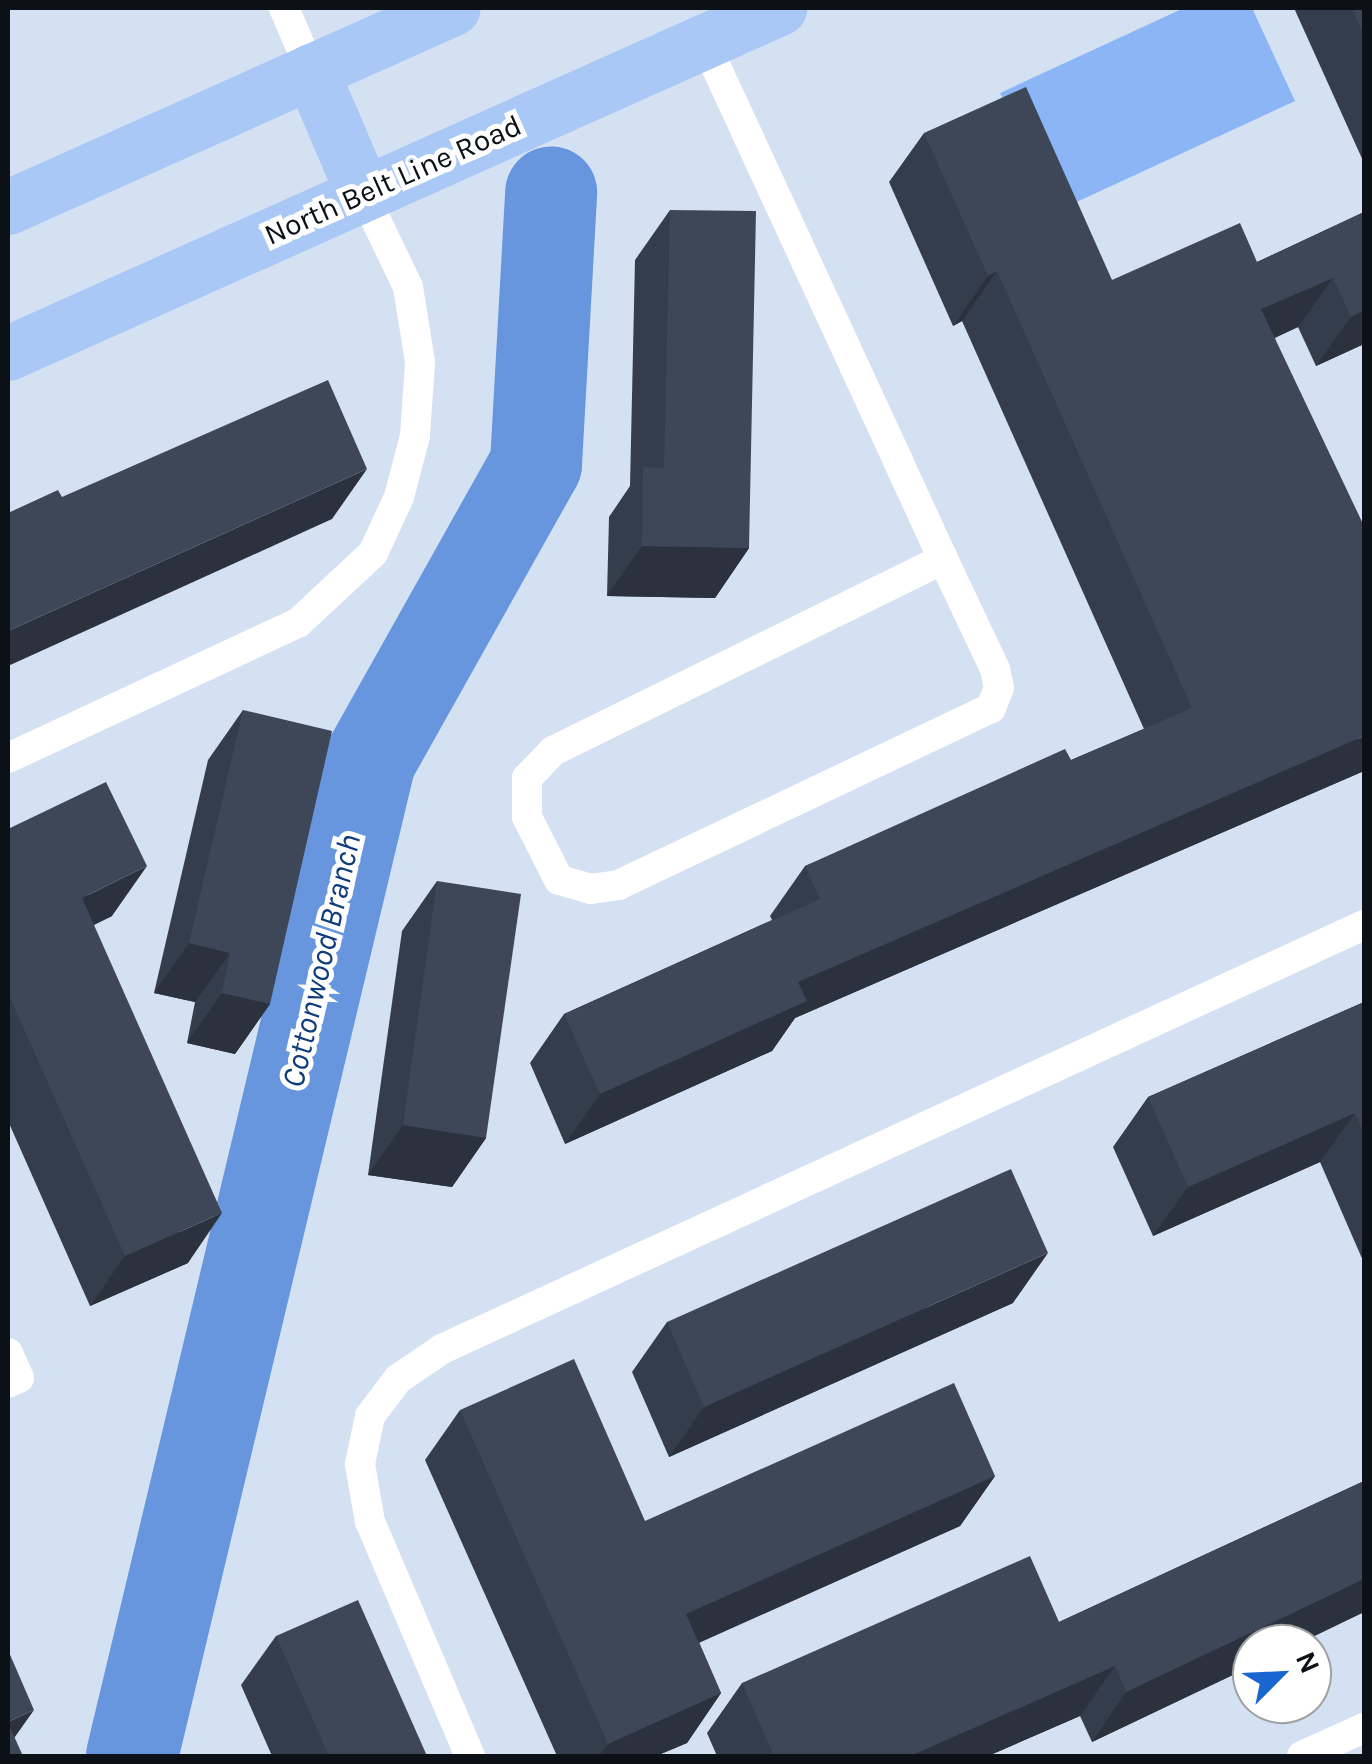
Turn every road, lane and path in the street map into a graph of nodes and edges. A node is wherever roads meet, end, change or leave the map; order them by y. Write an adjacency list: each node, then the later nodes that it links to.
1 (284, 8): 5 (lane)
2 (452, 8): 5 (main road)
3 (779, 8): 4 (main road, North Belt Line Road)
4 (704, 41): 6 (main road, North Belt Line Road); 9 (lane)
5 (311, 71): 6 (main road); 7 (main road)
6 (363, 193): 8 (main road, North Belt Line Road); 10 (lane)
7 (8, 206)
8 (8, 354)
9 (944, 558): 9 (lane)
10 (8, 758)
11 (1364, 925): 15 (lane)
12 (8, 1353): 13 (lane)
13 (8, 1383)
14 (1364, 1728): 16 (lane)
15 (470, 1756)
16 (1302, 1756)

